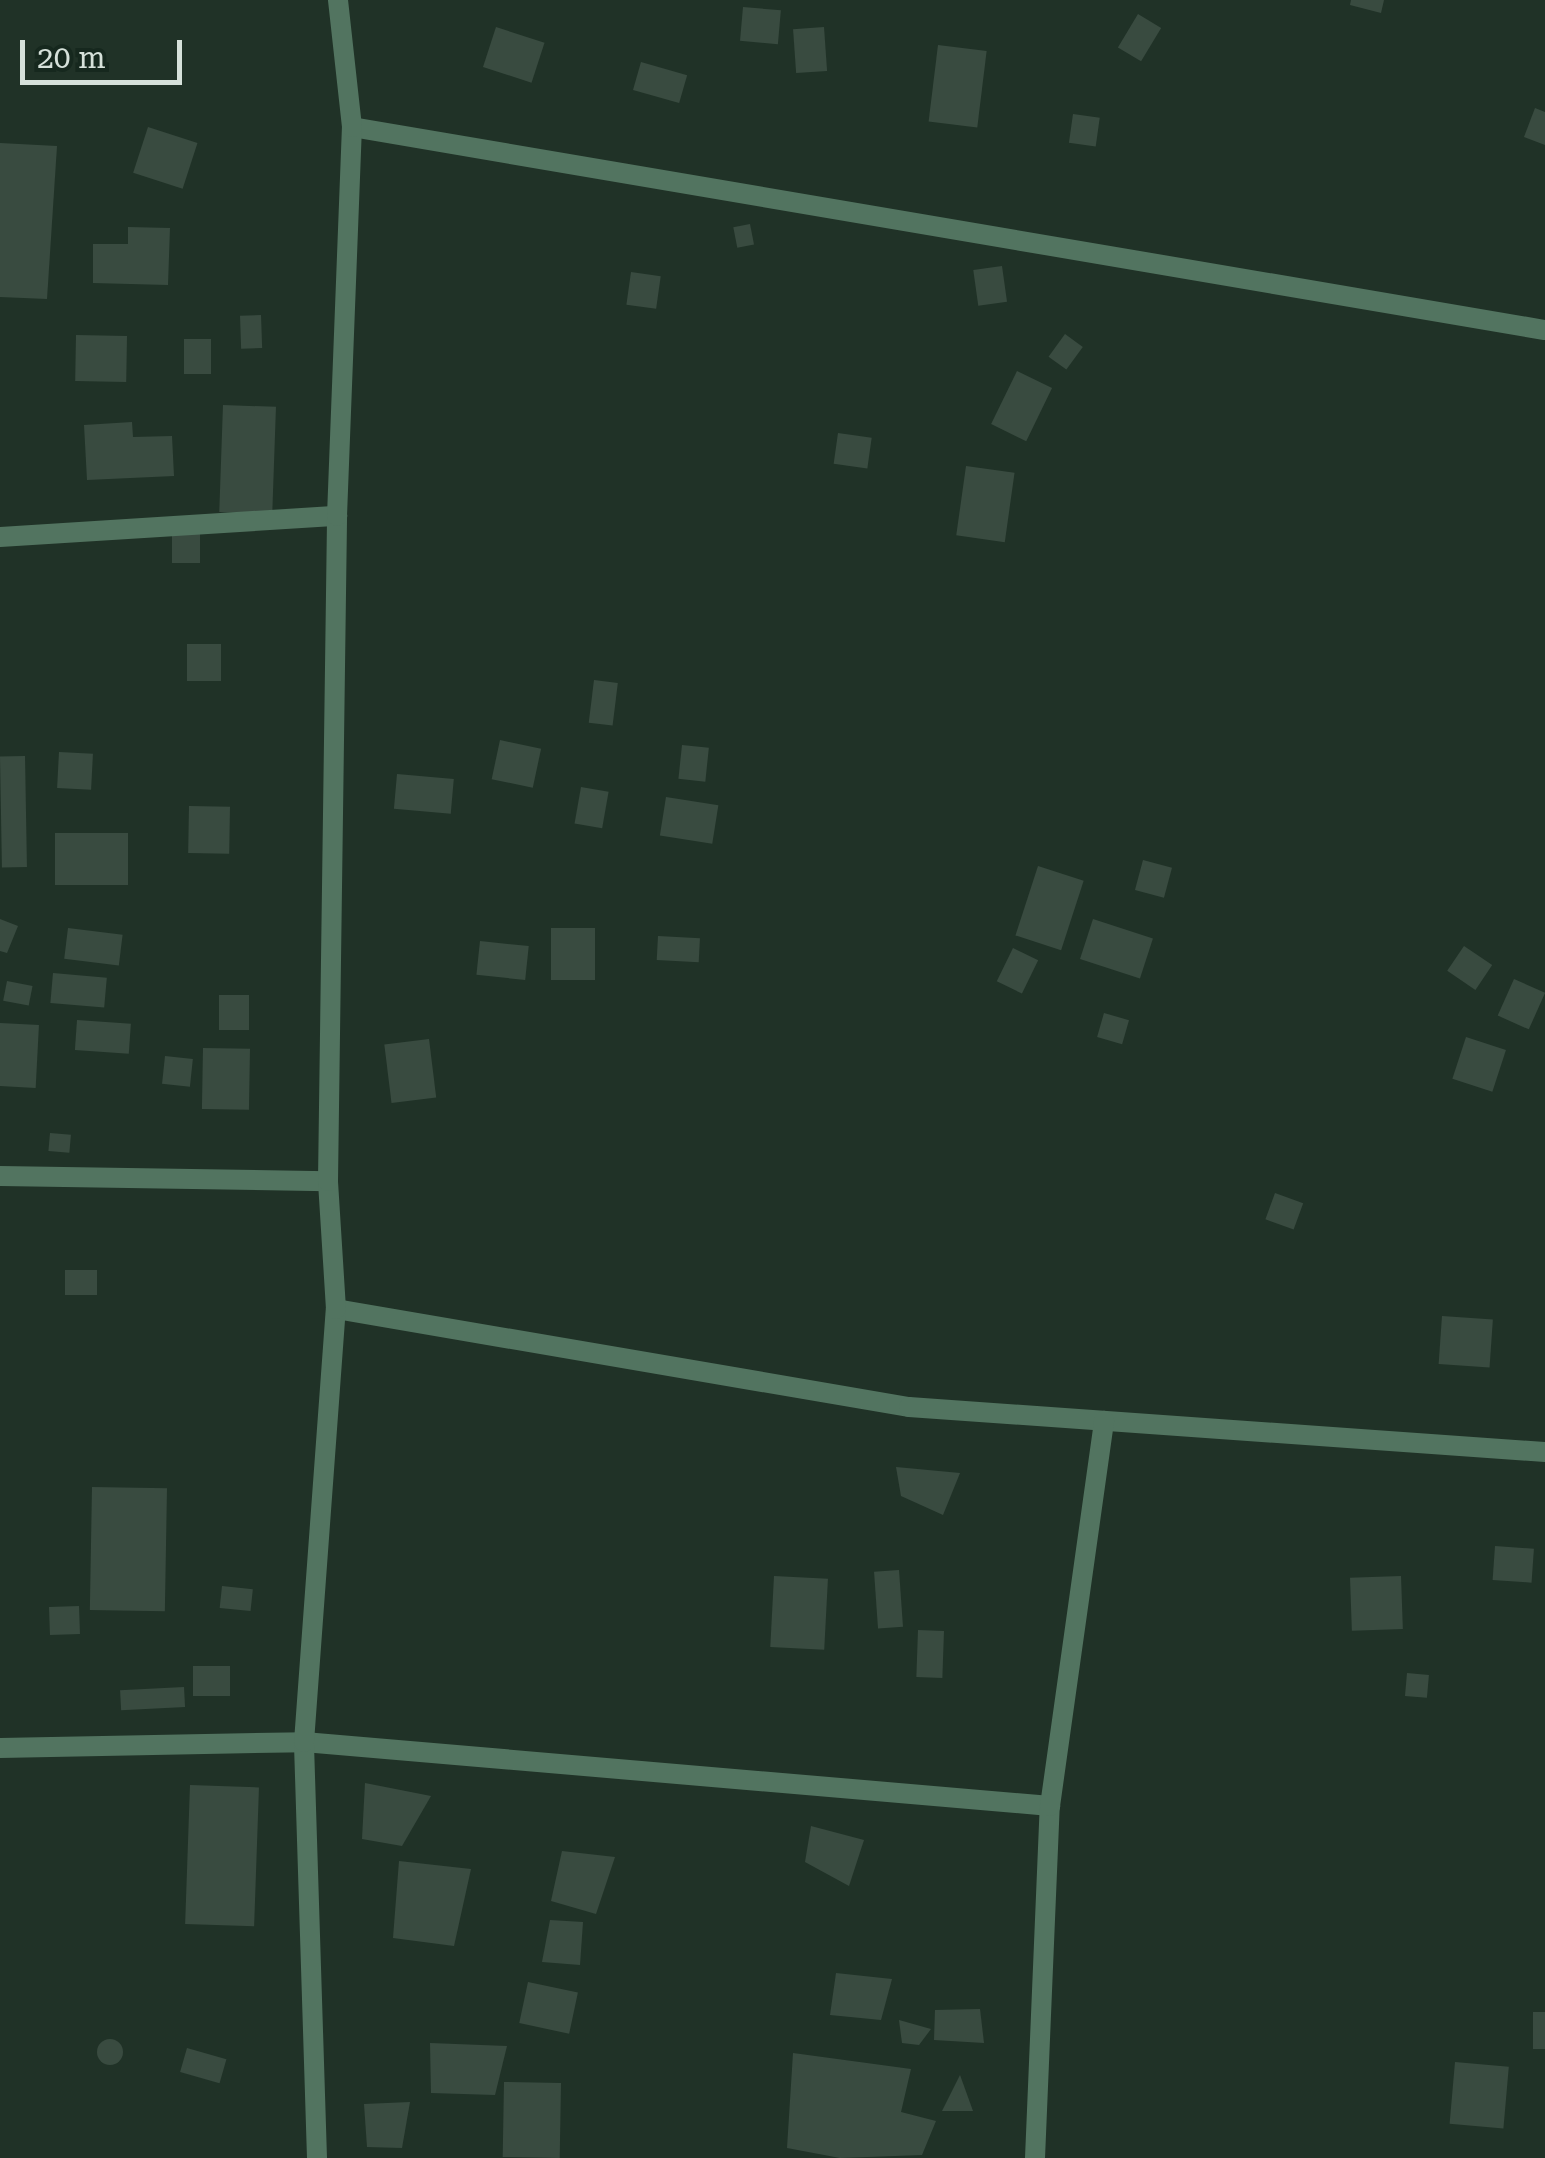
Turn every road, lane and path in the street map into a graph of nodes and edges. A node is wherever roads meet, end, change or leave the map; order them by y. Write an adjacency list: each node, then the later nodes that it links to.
1 (338, 0): 2 (street)
2 (352, 127): 3 (street); 4 (street)
3 (1545, 330)
4 (337, 516): 5 (street); 7 (street)
5 (0, 537)
6 (0, 1176): 7 (street)
7 (328, 1181): 8 (street)
8 (336, 1309): 9 (street); 11 (street)
9 (1104, 1421): 10 (street); 13 (street)
10 (1545, 1452)
11 (304, 1742): 12 (street); 13 (street); 14 (street)
12 (0, 1748)
13 (1050, 1806): 15 (street)
14 (317, 2158)
15 (1035, 2158)

